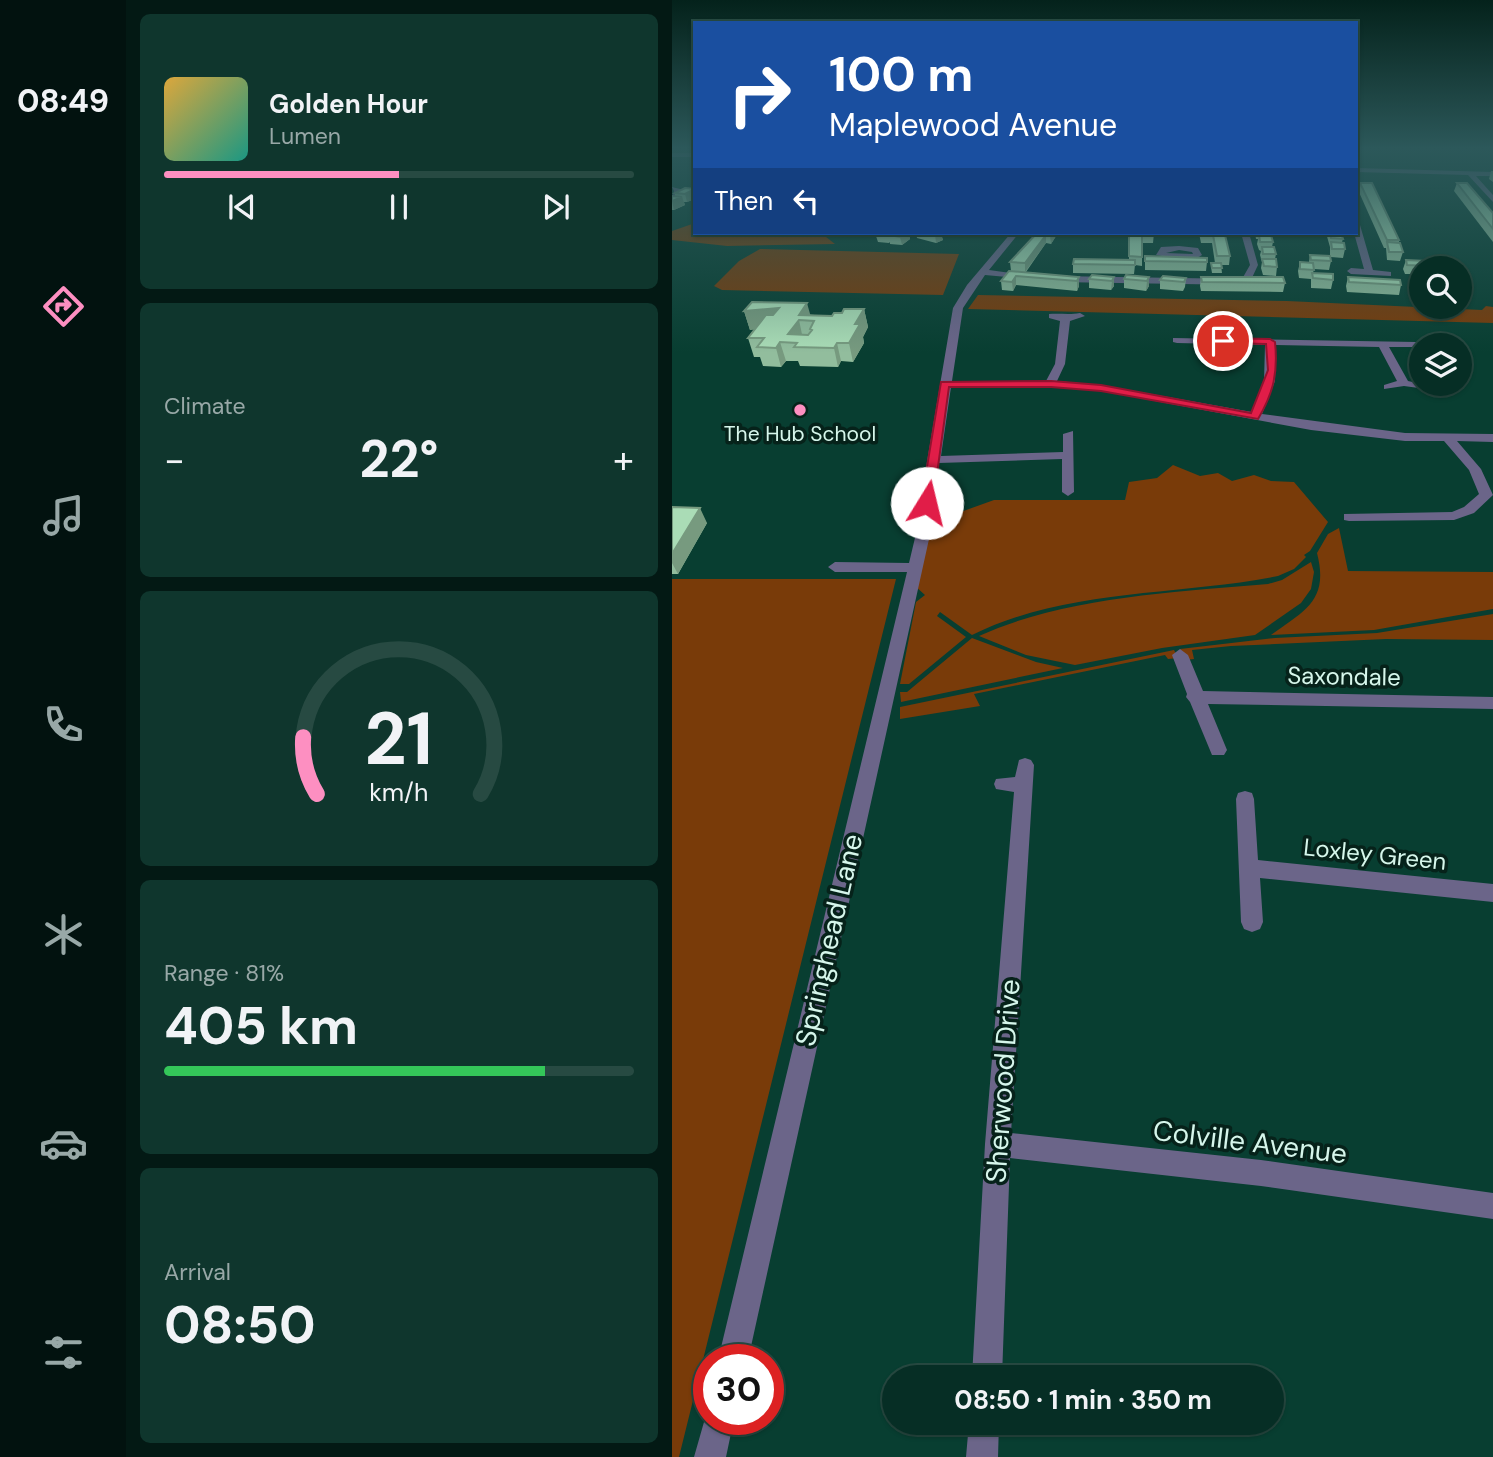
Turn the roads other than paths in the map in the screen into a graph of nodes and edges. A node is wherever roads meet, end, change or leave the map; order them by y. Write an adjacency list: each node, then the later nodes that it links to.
1 (1358, 232): 6 (street)
2 (1014, 235): 5 (street, Springhead Lane)
3 (1246, 235): 9 (street)
4 (1351, 271): 6 (street)
5 (983, 272): 8 (street); 20 (street, Springhead Lane)
6 (1369, 272): 7 (street)
7 (1388, 274)
8 (1033, 277)
9 (1046, 278)
10 (1052, 316): 12 (street)
11 (1080, 316): 12 (street)
12 (1065, 319): 21 (street)
13 (1176, 326): 14 (street)
14 (1177, 340): 15 (street); 18 (street)
15 (1270, 342): 16 (street); 24 (street)
16 (1383, 344): 17 (street); 19 (street)
17 (1409, 345)
18 (1178, 352)
19 (1404, 383): 22 (street); 23 (street)
20 (945, 384): 21 (street); 29 (street, Springhead Lane)
21 (1051, 384): 24 (street)
22 (1409, 384)
23 (1388, 387)
24 (1255, 417): 26 (street)
25 (1069, 435): 28 (street)
26 (1448, 438): 27 (street); 31 (street)
27 (1493, 438)
28 (1069, 456): 29 (street); 30 (street)
29 (933, 460): 34 (street, Springhead Lane)
30 (1068, 492)
31 (1489, 496): 32 (street)
32 (1349, 517)
33 (835, 567): 34 (street)
34 (915, 568): 46 (street, Springhead Lane)
35 (1180, 655): 36 (street)
36 (1194, 697): 37 (street, Saxondale); 38 (street)
37 (1493, 703)
38 (1217, 750)
39 (1017, 778): 44 (street, Sherwood Drive)
40 (1245, 799): 41 (street)
41 (1251, 868): 42 (street, Loxley Green); 43 (street)
42 (1493, 893)
43 (1252, 922)
44 (999, 1144): 45 (street, Colville Avenue); 47 (street, Sherwood Drive)
45 (1493, 1206)
46 (737, 1344)
47 (988, 1365)
48 (715, 1435): 50 (street)
49 (983, 1435): 51 (street)
50 (710, 1457)
51 (982, 1457)

